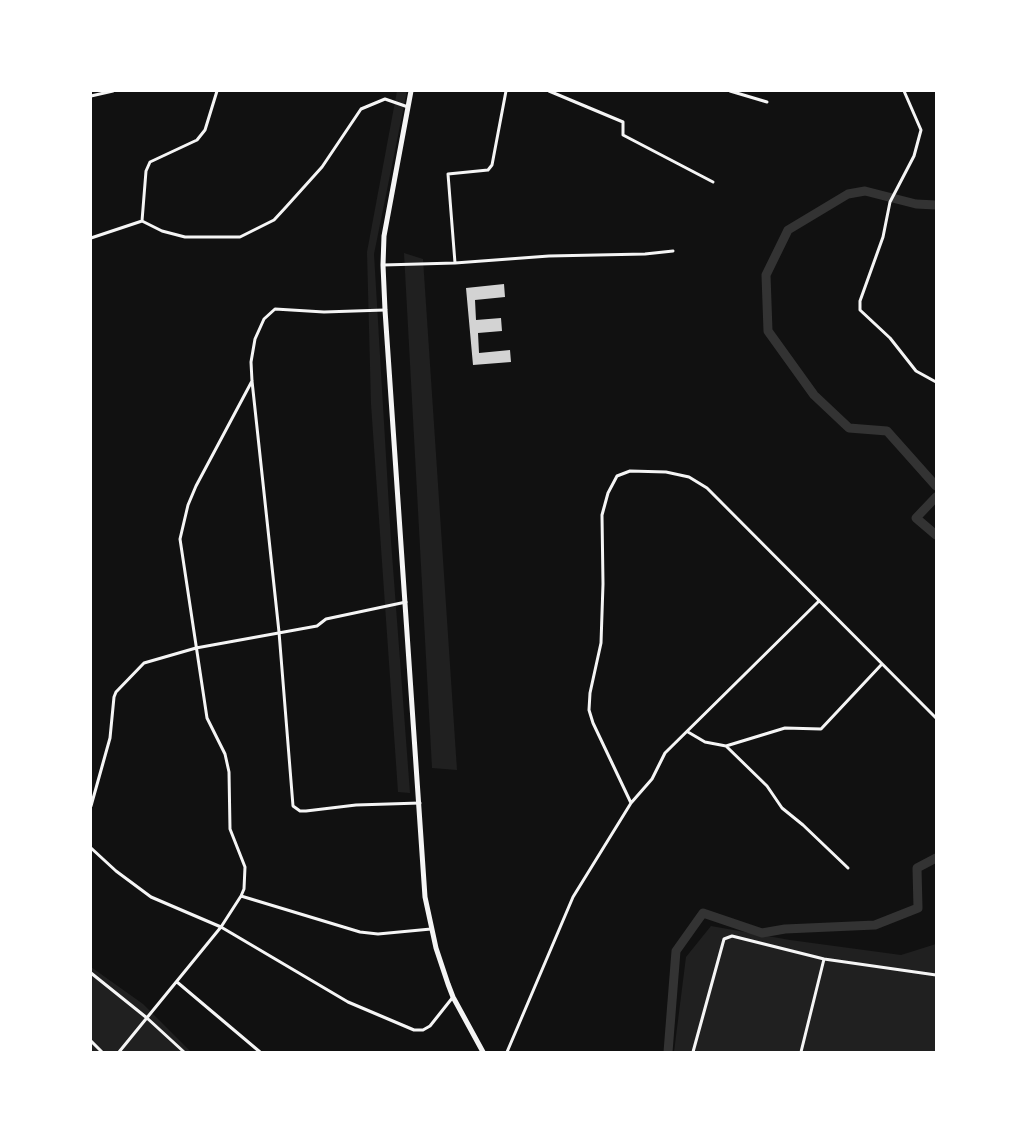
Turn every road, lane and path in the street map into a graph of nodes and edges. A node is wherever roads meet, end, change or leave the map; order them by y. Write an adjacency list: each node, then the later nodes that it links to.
1 (112, 91): 8 (street)
2 (217, 91): 12 (street)
3 (411, 91): 10 (main road)
4 (506, 91): 15 (street)
5 (549, 91): 11 (street)
6 (730, 91): 9 (street)
7 (904, 91): 19 (street)
8 (91, 96)
9 (767, 102)
10 (408, 107): 12 (street); 16 (main road)
11 (713, 182)
12 (142, 221): 13 (street)
13 (91, 238)
14 (673, 251): 15 (street)
15 (455, 263): 16 (street)
16 (383, 265): 17 (main road)
17 (385, 310): 18 (street); 21 (main road)
18 (252, 381): 22 (street); 23 (street)
19 (936, 382)
20 (820, 601): 24 (street); 26 (street); 29 (street)
21 (406, 602): 22 (street); 28 (main road)
22 (279, 632): 23 (street); 28 (street)
23 (196, 648): 30 (street); 33 (street)
24 (882, 664): 25 (street); 27 (street)
25 (936, 718)
26 (688, 732): 27 (street); 29 (street)
27 (726, 746): 32 (street)
28 (420, 803): 35 (main road)
29 (631, 804): 48 (street)
30 (91, 806)
31 (91, 848): 34 (street)
32 (848, 868)
33 (241, 896): 34 (street); 35 (street)
34 (221, 927): 39 (street); 40 (street)
35 (431, 929): 40 (main road)
36 (824, 959): 38 (street); 49 (street); 50 (street)
37 (91, 973): 41 (street)
38 (936, 975)
39 (177, 982): 41 (street); 46 (street)
40 (453, 997): 47 (main road)
41 (147, 1018): 44 (street); 45 (street)
42 (91, 1041): 43 (street)
43 (102, 1052)
44 (119, 1052)
45 (184, 1052)
46 (260, 1052)
47 (483, 1052)
48 (507, 1052)
49 (693, 1052)
50 (801, 1052)

